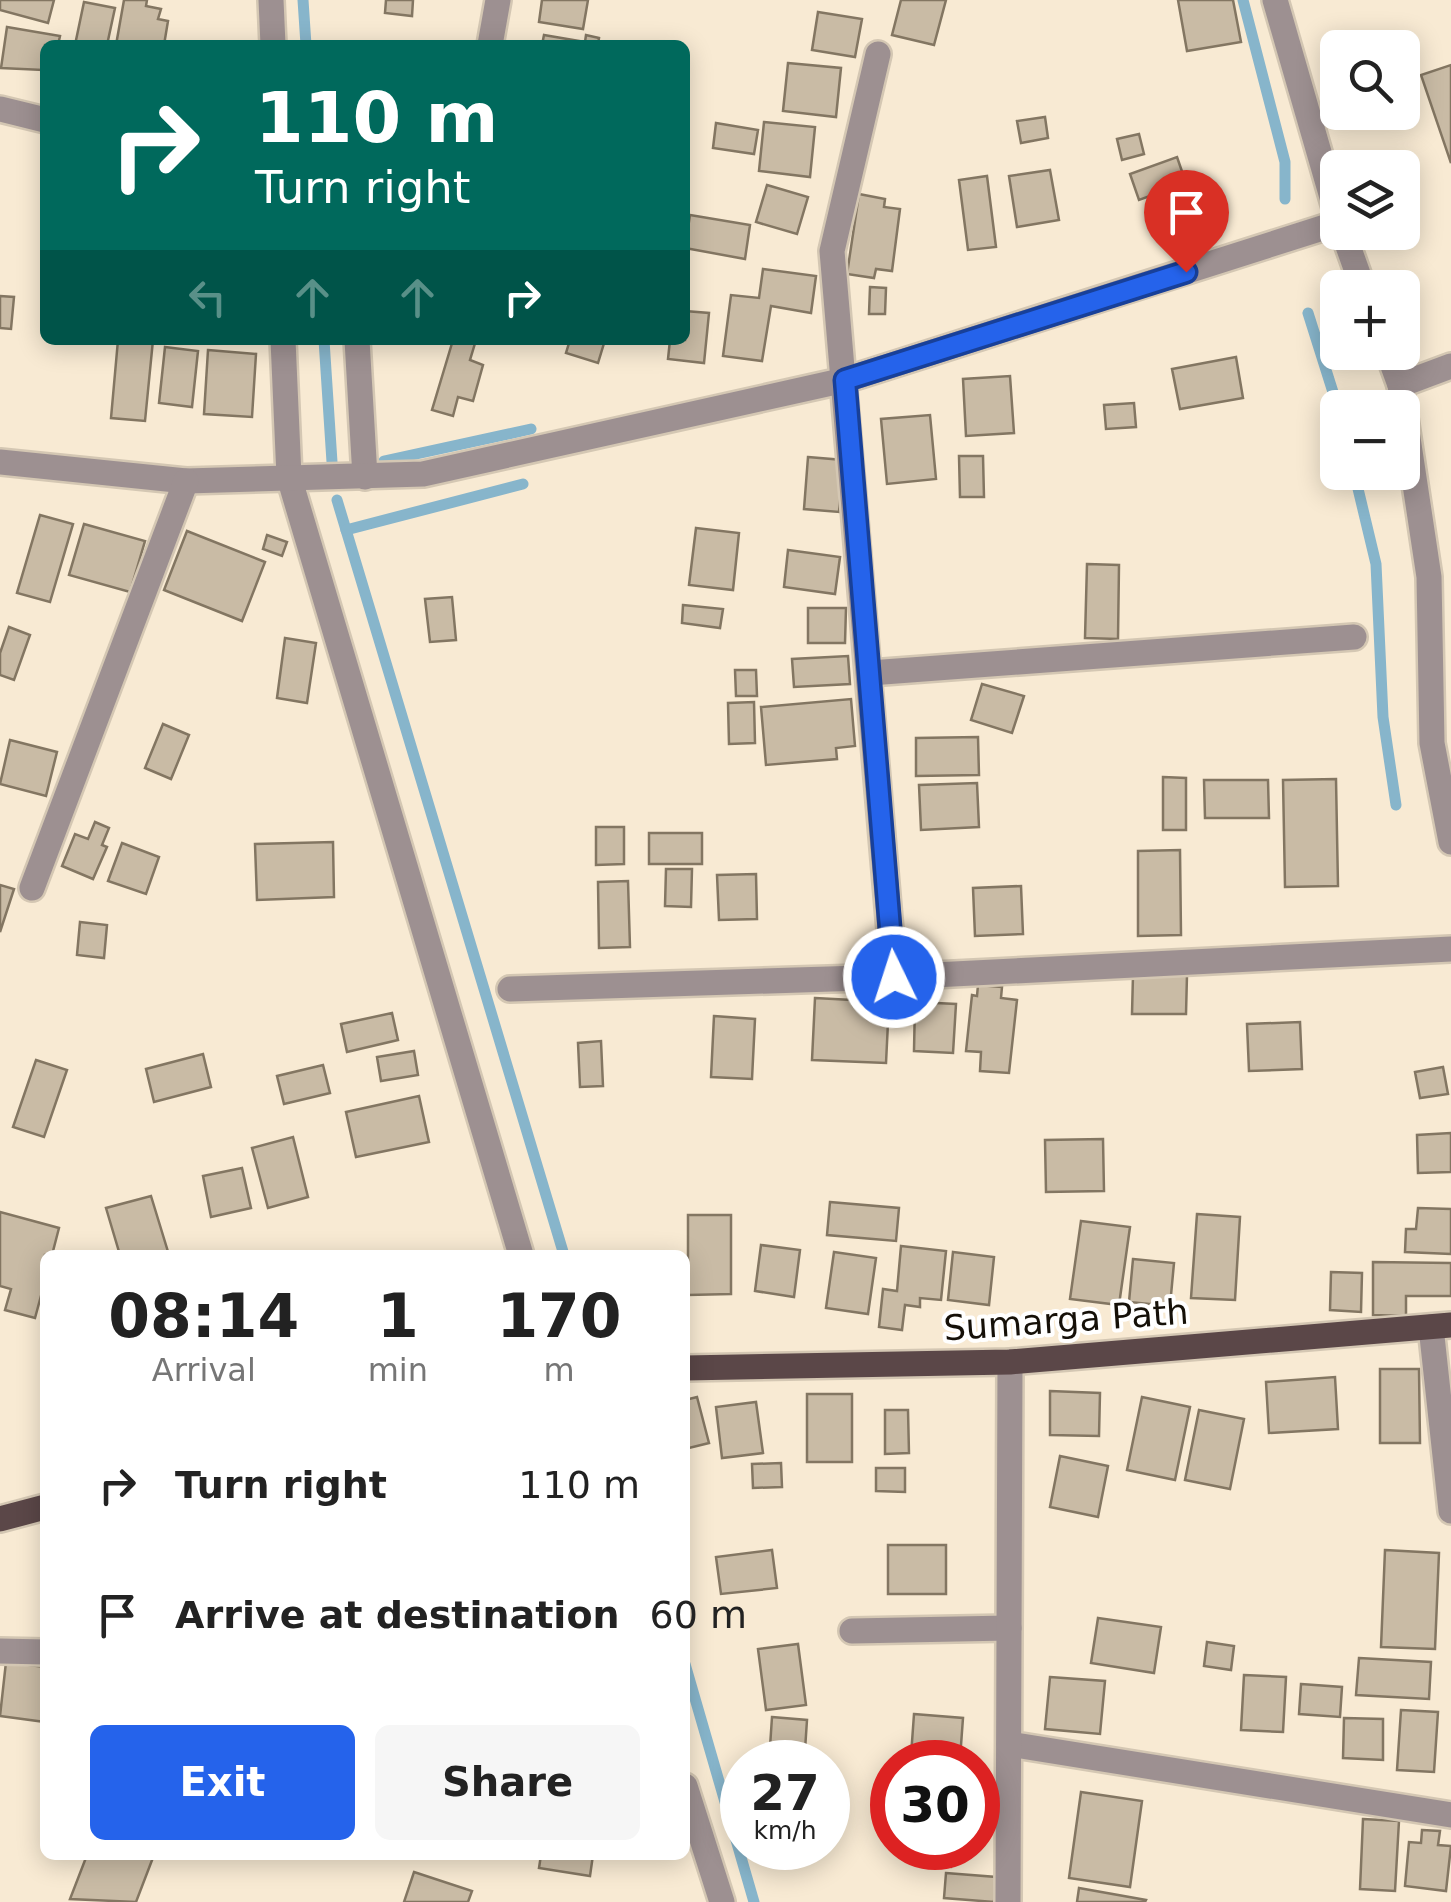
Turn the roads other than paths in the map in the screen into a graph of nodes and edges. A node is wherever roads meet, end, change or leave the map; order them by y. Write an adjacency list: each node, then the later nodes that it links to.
1 (271, 0): 4 (street)
2 (498, 0): 5 (street)
3 (1276, 0): 9 (street)
4 (273, 40)
5 (491, 40)
6 (878, 54): 15 (street)
7 (0, 109): 8 (street)
8 (40, 119)
9 (1320, 157)
10 (1320, 227): 15 (street)
11 (284, 345): 18 (street)
12 (358, 345): 19 (street)
13 (1451, 366): 16 (street)
14 (1395, 370): 16 (street)
15 (845, 380): 19 (street); 22 (street)
16 (1400, 385): 23 (street)
17 (0, 462): 20 (street)
18 (288, 477): 19 (street); 20 (street); 28 (street)
19 (365, 477)
20 (186, 481): 24 (street)
21 (1354, 637): 22 (street)
22 (870, 673): 26 (street)
23 (1451, 842)
24 (32, 888)
25 (1451, 950): 26 (street)
26 (894, 977): 27 (street)
27 (510, 988)
28 (519, 1250)
29 (1441, 1326): 30 (main road, Sumarga Path); 33 (street)
30 (1010, 1362): 31 (main road, Sumarga Path); 35 (street)
31 (690, 1368)
32 (40, 1508): 34 (main road)
33 (1451, 1511)
34 (0, 1519)
35 (1009, 1628): 36 (street); 39 (street)
36 (852, 1631)
37 (0, 1651): 38 (street)
38 (40, 1652)
39 (1009, 1744): 41 (street); 43 (street)
40 (690, 1804): 42 (street)
41 (1451, 1815)
42 (722, 1902)
43 (1008, 1902)

